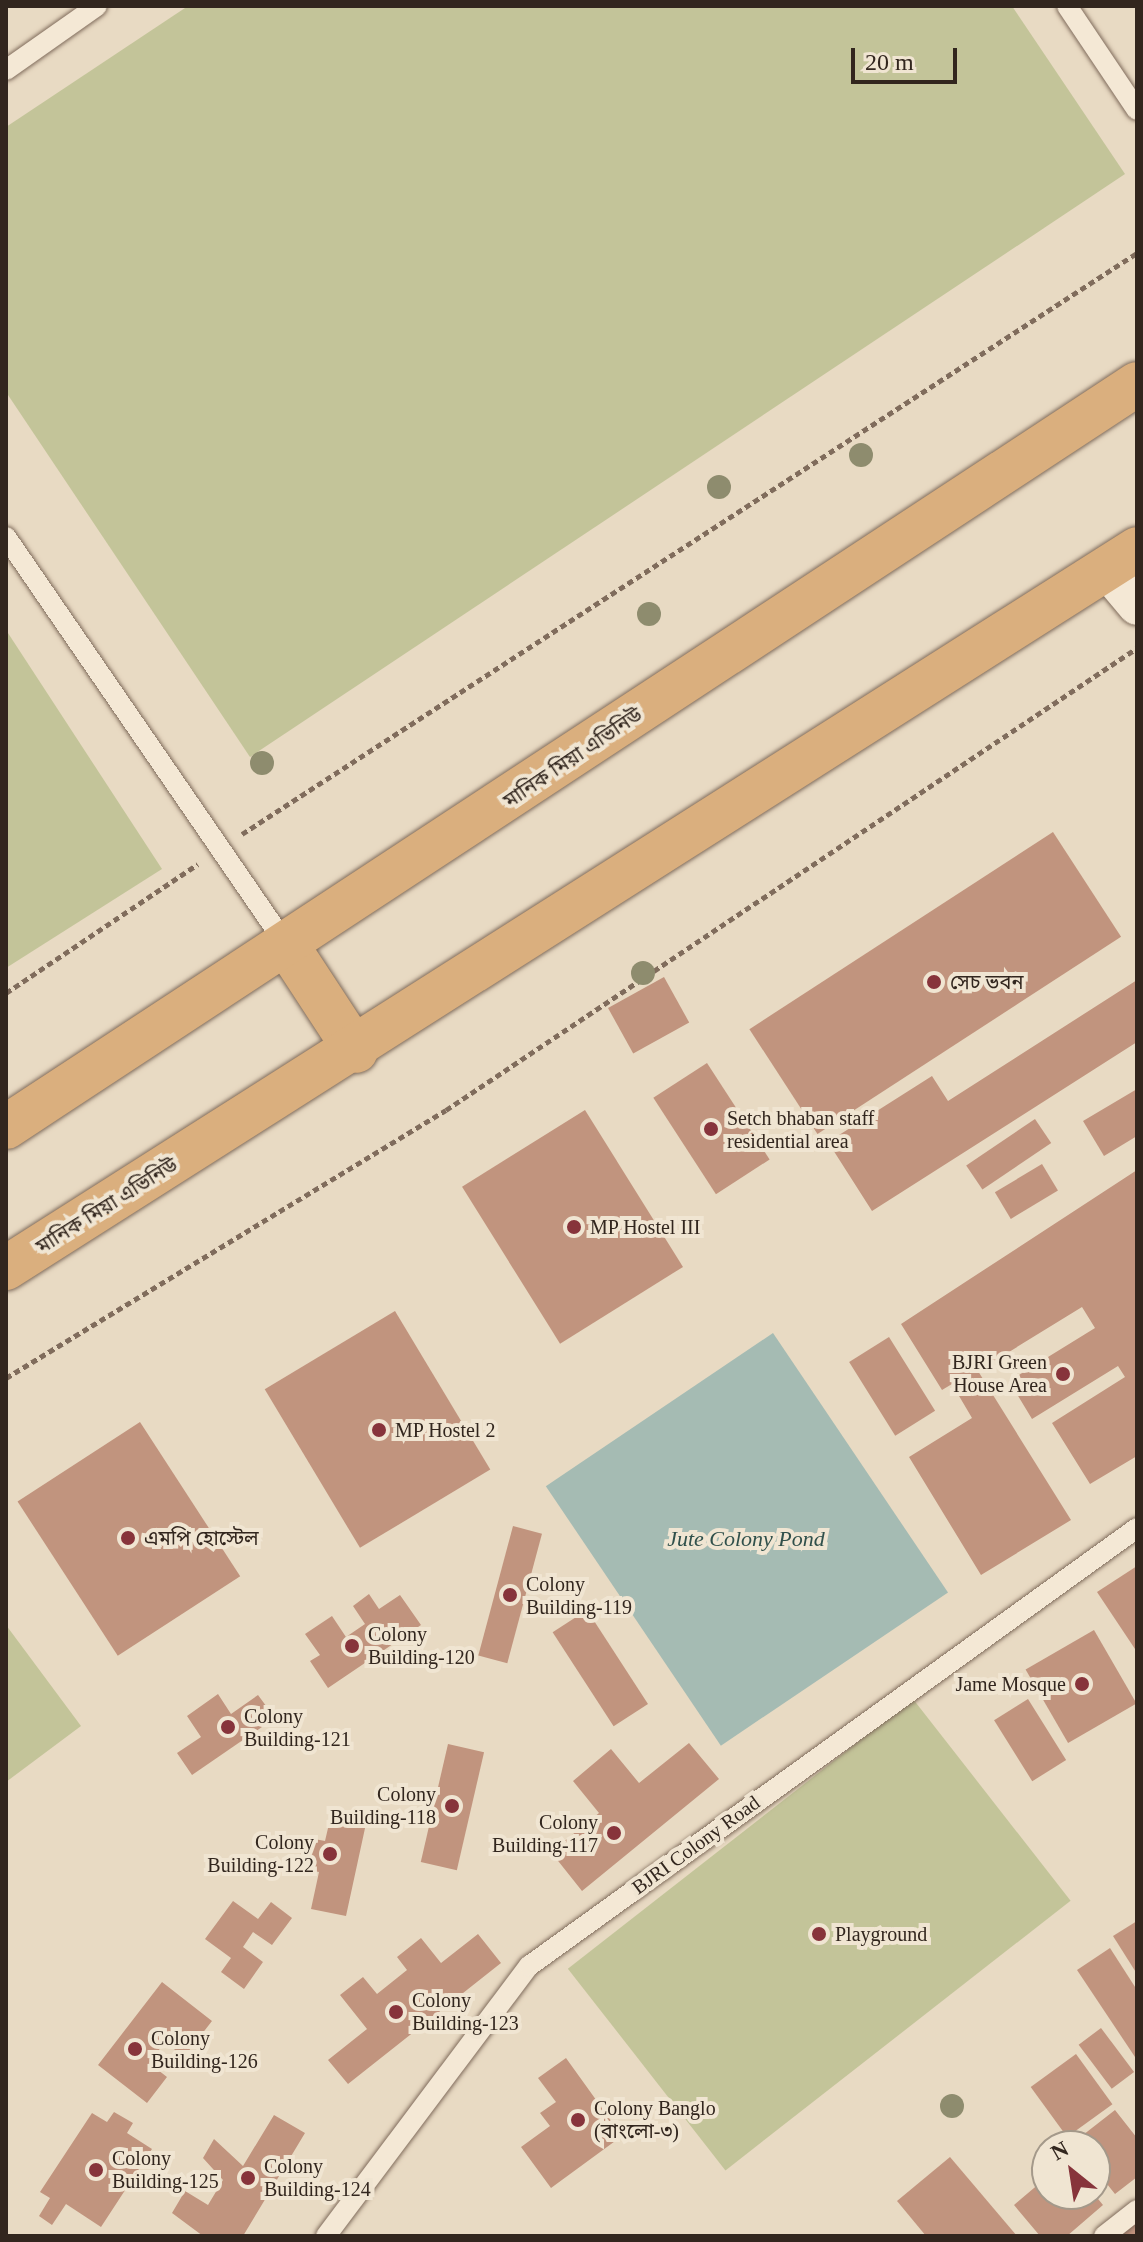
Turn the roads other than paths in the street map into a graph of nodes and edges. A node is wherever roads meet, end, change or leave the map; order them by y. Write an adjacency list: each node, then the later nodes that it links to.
1 (97, 6): 3 (lane)
2 (1067, 6): 4 (lane)
3 (6, 70)
4 (1137, 110)
5 (1137, 384): 9 (highway, মানিক মিয়া এভিনিউ)
6 (6, 537): 9 (lane)
7 (1121, 559): 8 (street); 10 (highway, মানিক মিয়া এভিনিউ)
8 (1137, 606)
9 (288, 947): 10 (highway); 11 (highway, মানিক মিয়া এভিনিউ)
10 (356, 1051): 12 (highway, মানিক মিয়া এভিনিউ)
11 (6, 1127)
12 (6, 1268)
13 (1137, 1528): 15 (lane, BJRI Colony Road)
14 (1137, 2210): 16 (lane)
15 (326, 2236)
16 (1104, 2236)

